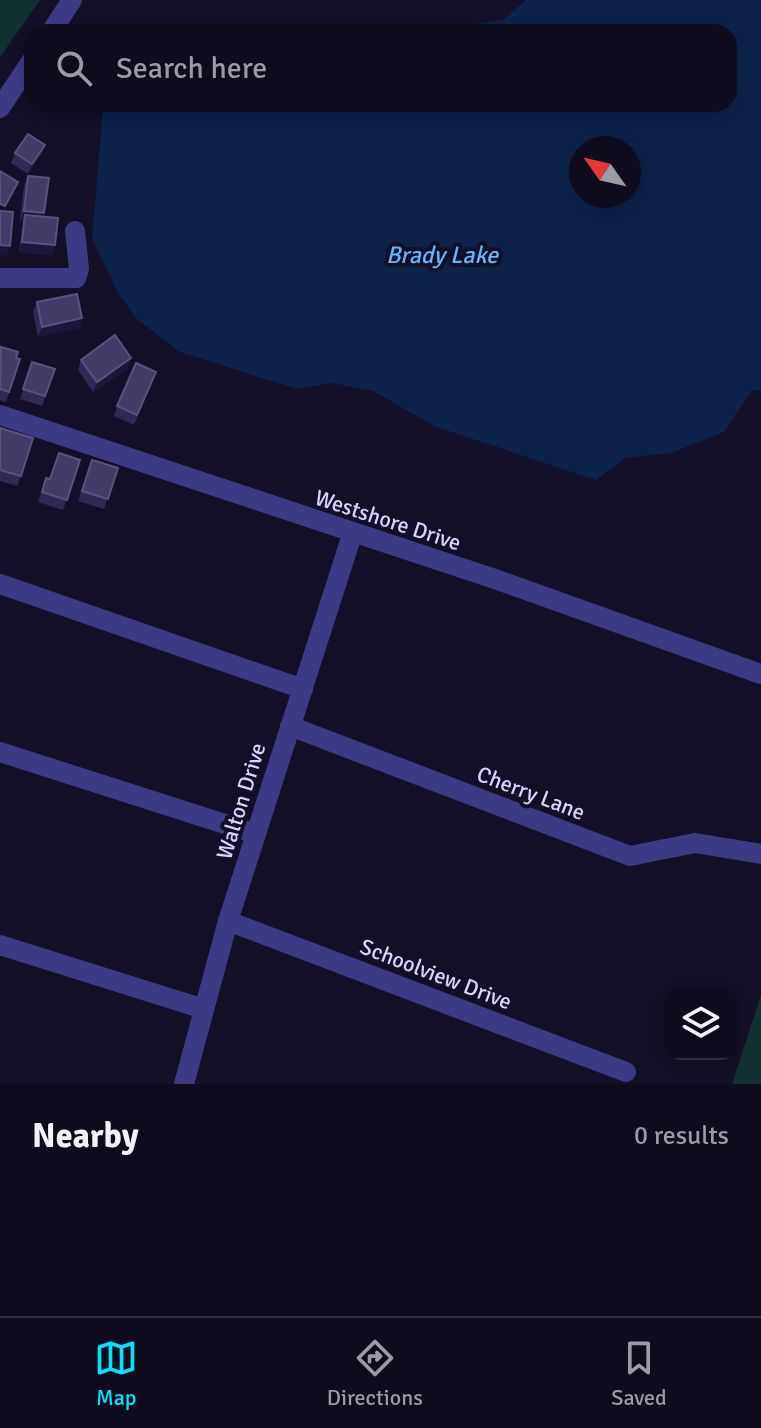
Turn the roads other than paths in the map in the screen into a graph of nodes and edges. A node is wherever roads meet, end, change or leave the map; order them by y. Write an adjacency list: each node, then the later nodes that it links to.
1 (72, 0): 2 (street)
2 (56, 24)
3 (24, 72): 4 (street)
4 (0, 108)
5 (75, 231): 6 (street)
6 (0, 278)
7 (0, 415): 8 (street, Westshore Drive)
8 (352, 535): 10 (street, Westshore Drive); 11 (street, Walton Drive)
9 (0, 584): 11 (street)
10 (761, 674)
11 (303, 689): 12 (street, Walton Drive)
12 (290, 726): 14 (street, Walton Drive); 15 (street, Cherry Lane)
13 (0, 752): 14 (street)
14 (256, 834): 16 (street, Walton Drive)
15 (761, 854)
16 (228, 921): 18 (street, Walton Drive); 19 (street, Schoolview Drive)
17 (0, 945): 18 (street)
18 (204, 1009): 20 (street, Walton Drive)
19 (626, 1072)
20 (184, 1084)

